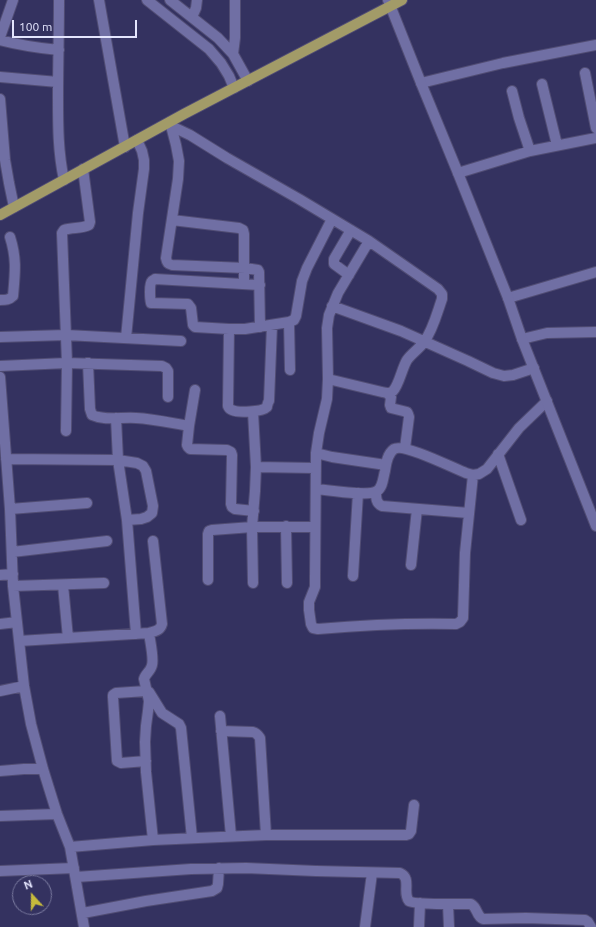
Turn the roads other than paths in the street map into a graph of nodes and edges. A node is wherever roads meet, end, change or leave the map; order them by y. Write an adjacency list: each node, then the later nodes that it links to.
1 (13, 0): 11 (street)
2 (59, 0): 13 (street)
3 (99, 0): 29 (street)
4 (147, 0): 21 (street)
5 (170, 0): 10 (street)
6 (198, 0): 10 (street)
7 (235, 0): 14 (street)
8 (402, 0): 9 (main road)
9 (390, 3): 17 (main road); 19 (street)
10 (192, 17): 14 (street)
11 (0, 38): 13 (street)
12 (596, 45): 19 (street)
13 (59, 50): 18 (street)
14 (232, 54): 17 (street)
15 (585, 73): 25 (street)
16 (0, 77): 18 (street)
17 (248, 81): 21 (main road)
18 (58, 82): 33 (street)
19 (420, 83): 32 (street)
20 (542, 84): 28 (street)
21 (234, 88): 24 (main road)
22 (512, 91): 30 (street)
23 (0, 99): 34 (street)
24 (171, 124): 27 (main road); 36 (street); 37 (street)
25 (596, 128)
26 (596, 138): 28 (street)
27 (137, 140): 29 (main road); 56 (street)
28 (557, 145): 30 (street)
29 (125, 146): 31 (main road)
30 (530, 151): 32 (street)
31 (83, 169): 33 (main road); 54 (street)
32 (458, 173): 46 (street)
33 (64, 180): 34 (main road)
34 (14, 207): 35 (main road)
35 (0, 215)
36 (332, 219): 38 (street); 49 (street)
37 (172, 220): 41 (street); 41 (street)
38 (351, 230): 40 (street); 43 (street)
39 (10, 237): 47 (street)
40 (369, 241): 43 (street); 59 (street)
41 (245, 268): 44 (street); 45 (street)
42 (596, 272): 46 (street)
43 (349, 274): 48 (street)
44 (244, 284): 45 (street); 52 (street)
45 (260, 285): 51 (street)
46 (508, 298): 57 (street)
47 (0, 300)
48 (332, 306): 59 (street); 66 (street)
49 (289, 322): 50 (street); 64 (street)
50 (272, 325): 51 (street); 71 (street)
51 (260, 327): 52 (street)
52 (229, 329): 71 (street)
53 (596, 332): 57 (street)
54 (66, 335): 55 (street); 56 (street); 60 (street)
55 (0, 337)
56 (126, 338): 58 (street)
57 (522, 339): 63 (street)
58 (181, 341)
59 (425, 342): 63 (street); 68 (street)
60 (67, 363): 61 (street); 62 (street); 74 (street)
61 (88, 363): 69 (street); 72 (street)
62 (0, 366)
63 (534, 368): 70 (street)
64 (290, 370)
65 (0, 377): 78 (street)
66 (328, 379): 68 (street); 76 (street)
67 (195, 390): 73 (street)
68 (388, 394): 75 (street)
69 (168, 397)
70 (547, 401): 77 (street); 95 (street)
71 (253, 412): 81 (street)
72 (116, 418): 73 (street); 79 (street)
73 (189, 426): 90 (street)
74 (66, 431)
75 (404, 448): 80 (street); 83 (street)
76 (316, 453): 80 (street); 82 (street)
77 (498, 454): 83 (street); 93 (street)
78 (6, 459): 79 (street); 88 (street)
79 (118, 460): 92 (street); 92 (street)
80 (386, 465): 85 (street)
81 (256, 467): 82 (street); 90 (street)
82 (315, 468): 84 (street)
83 (473, 475): 91 (street)
84 (316, 489): 86 (street); 97 (street)
85 (376, 492): 86 (street); 89 (street)
86 (358, 493): 104 (street)
87 (87, 504): 88 (street)
88 (10, 508): 100 (street)
89 (417, 509): 91 (street); 101 (street)
90 (254, 511): 96 (street)
91 (469, 513): 97 (street)
92 (127, 520): 114 (street)
93 (521, 520)
94 (286, 526): 96 (street); 97 (street); 108 (street)
95 (596, 526)
96 (252, 527): 105 (street); 107 (street)
97 (315, 527)
98 (106, 541): 100 (street)
99 (153, 541): 113 (street)
100 (12, 552): 102 (street)
101 (411, 565)
102 (13, 574): 103 (street); 110 (street)
103 (0, 575)
104 (353, 576)
105 (208, 580)
106 (104, 583): 109 (street)
107 (253, 583)
108 (287, 583)
109 (63, 585): 110 (street); 115 (street)
110 (14, 586): 111 (street)
111 (17, 622): 112 (street); 116 (street)
112 (0, 624)
113 (149, 632): 114 (street); 119 (street)
114 (136, 634): 115 (street)
115 (68, 638): 116 (street)
116 (19, 641): 117 (street)
117 (24, 686): 118 (street); 123 (street)
118 (0, 691)
119 (146, 691): 122 (street); 122 (street); 130 (street)
120 (220, 716): 121 (street)
121 (221, 731): 128 (street); 129 (street)
122 (146, 761): 131 (street)
123 (43, 769): 124 (street); 126 (street)
124 (0, 771)
125 (414, 805): 128 (street)
126 (57, 814): 127 (street); 132 (street)
127 (0, 816)
128 (266, 835): 129 (street)
129 (231, 836): 130 (street)
130 (192, 838): 131 (street)
131 (153, 840): 132 (street)
132 (70, 847): 135 (street)
133 (219, 868): 135 (street); 136 (street); 139 (street)
134 (0, 871): 135 (street)
135 (75, 872): 139 (street)
136 (372, 873): 137 (street); 142 (street)
137 (420, 903): 138 (street); 143 (street)
138 (448, 904): 140 (street); 144 (street)
139 (83, 913): 141 (street)
140 (500, 923): 145 (street)
141 (84, 927)
142 (365, 927)
143 (419, 927)
144 (449, 927)
145 (591, 927)

